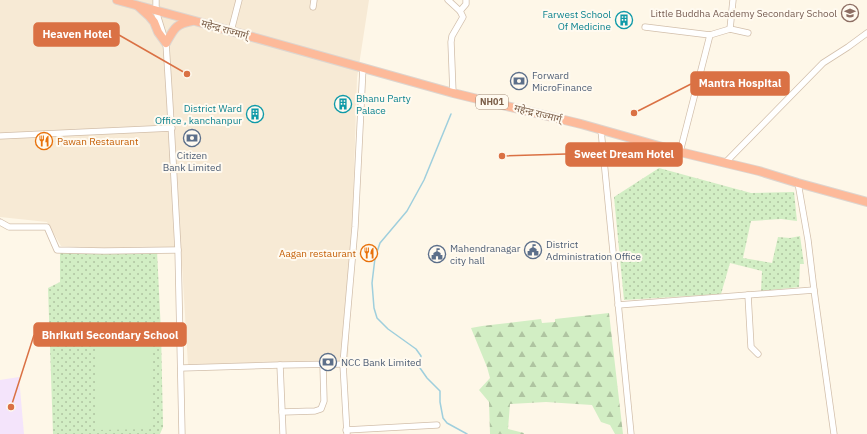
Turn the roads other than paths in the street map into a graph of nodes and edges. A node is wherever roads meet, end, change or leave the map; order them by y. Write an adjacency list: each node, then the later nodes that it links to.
1 (117, 0): 8 (highway, महेन्द्र राज्मार्ग् / NH01)
2 (156, 0): 10 (street)
3 (239, 0): 15 (street)
4 (314, 0): 9 (street)
5 (448, 0): 11 (street)
6 (466, 0): 11 (street)
7 (733, 0): 14 (street)
8 (136, 5): 10 (highway, महेन्द्र राज्मार्ग् / NH01); 19 (highway)
9 (313, 7)
10 (156, 11): 12 (highway, महेन्द्र राज्मार्ग् / NH01); 19 (street)
11 (460, 11): 21 (street)
12 (195, 21): 15 (highway, महेन्द्र राज्मार्ग् / NH01); 19 (highway)
13 (645, 27): 18 (street)
14 (730, 29): 16 (street); 18 (street)
15 (231, 31): 20 (highway, महेन्द्र राज्मार्ग् / NH01)
16 (748, 33)
17 (867, 33): 26 (street)
18 (710, 35): 25 (street)
19 (166, 42): 22 (street)
20 (363, 67): 21 (highway, महेन्द्र राज्मार्ग् / NH01); 36 (street)
21 (453, 93): 23 (highway, महेन्द्र राज्मार्ग् / NH01)
22 (172, 128): 24 (street); 30 (street)
23 (600, 130): 25 (highway, महेन्द्र राज्मार्ग् / NH01); 33 (street)
24 (0, 136)
25 (680, 152): 26 (highway, महेन्द्र राज्मार्ग् / NH01)
26 (725, 163): 27 (highway, महेन्द्र राज्मार्ग् / NH01)
27 (798, 183): 28 (highway, महेन्द्र राज्मार्ग् / NH01); 31 (street)
28 (867, 202)
29 (0, 222): 30 (street)
30 (178, 250): 38 (street)
31 (814, 290): 32 (street); 45 (street)
32 (748, 295): 33 (street); 34 (street)
33 (618, 305): 44 (street)
34 (758, 354)
35 (322, 364): 36 (street); 37 (street); 39 (street)
36 (343, 364): 41 (street)
37 (280, 365): 38 (street); 39 (street)
38 (181, 368): 42 (street)
39 (282, 412): 43 (street)
40 (437, 425): 41 (street)
41 (346, 432)
42 (182, 433)
43 (283, 434)
44 (631, 434)
45 (834, 434)

